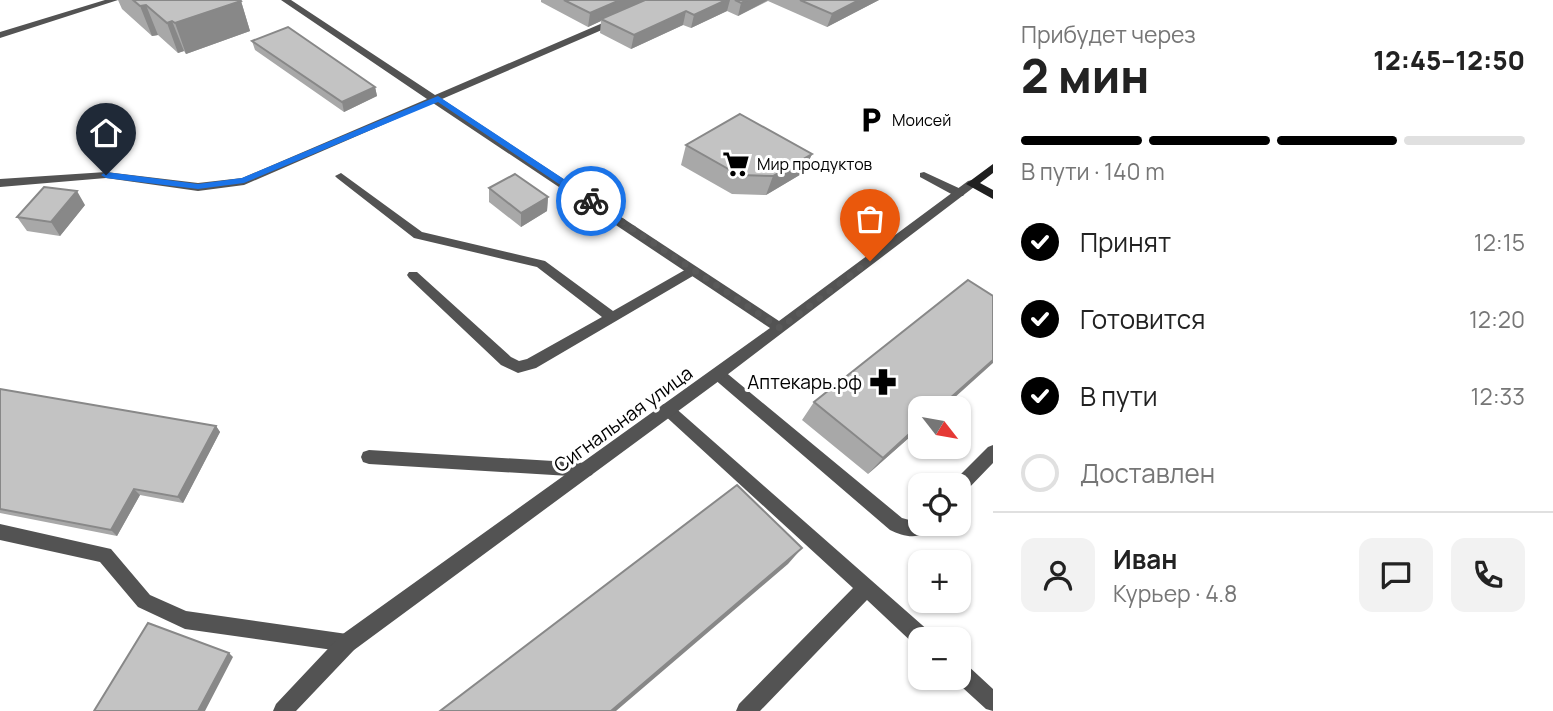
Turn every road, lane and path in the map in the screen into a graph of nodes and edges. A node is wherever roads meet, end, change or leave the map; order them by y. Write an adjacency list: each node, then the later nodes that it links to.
1 (114, 0): 4 (street)
2 (285, 0): 5 (street)
3 (624, 16): 5 (street)
4 (0, 35)
5 (438, 99): 9 (street); 12 (street)
6 (993, 167): 10 (street, Сигнальная улица)
7 (924, 175): 10 (street)
8 (341, 176): 14 (street)
9 (0, 183)
10 (965, 189): 11 (street); 15 (street, Сигнальная улица)
11 (993, 195)
12 (694, 270): 14 (street); 15 (street)
13 (413, 275): 14 (street)
14 (612, 317)
15 (780, 328): 16 (street, Сигнальная улица)
16 (718, 374): 17 (street, Сигнальная улица); 22 (street)
17 (667, 410): 20 (street, Сигнальная улица); 24 (street)
18 (993, 452): 21 (street)
19 (369, 457): 20 (street)
20 (586, 470): 26 (street, Сигнальная улица)
21 (971, 475)
22 (908, 531)
23 (0, 532): 26 (street)
24 (867, 587): 25 (street); 30 (street)
25 (910, 627)
26 (347, 642): 29 (street, Сигнальная улица)
27 (971, 682): 28 (street)
28 (993, 702)
29 (284, 711)
30 (746, 711)

